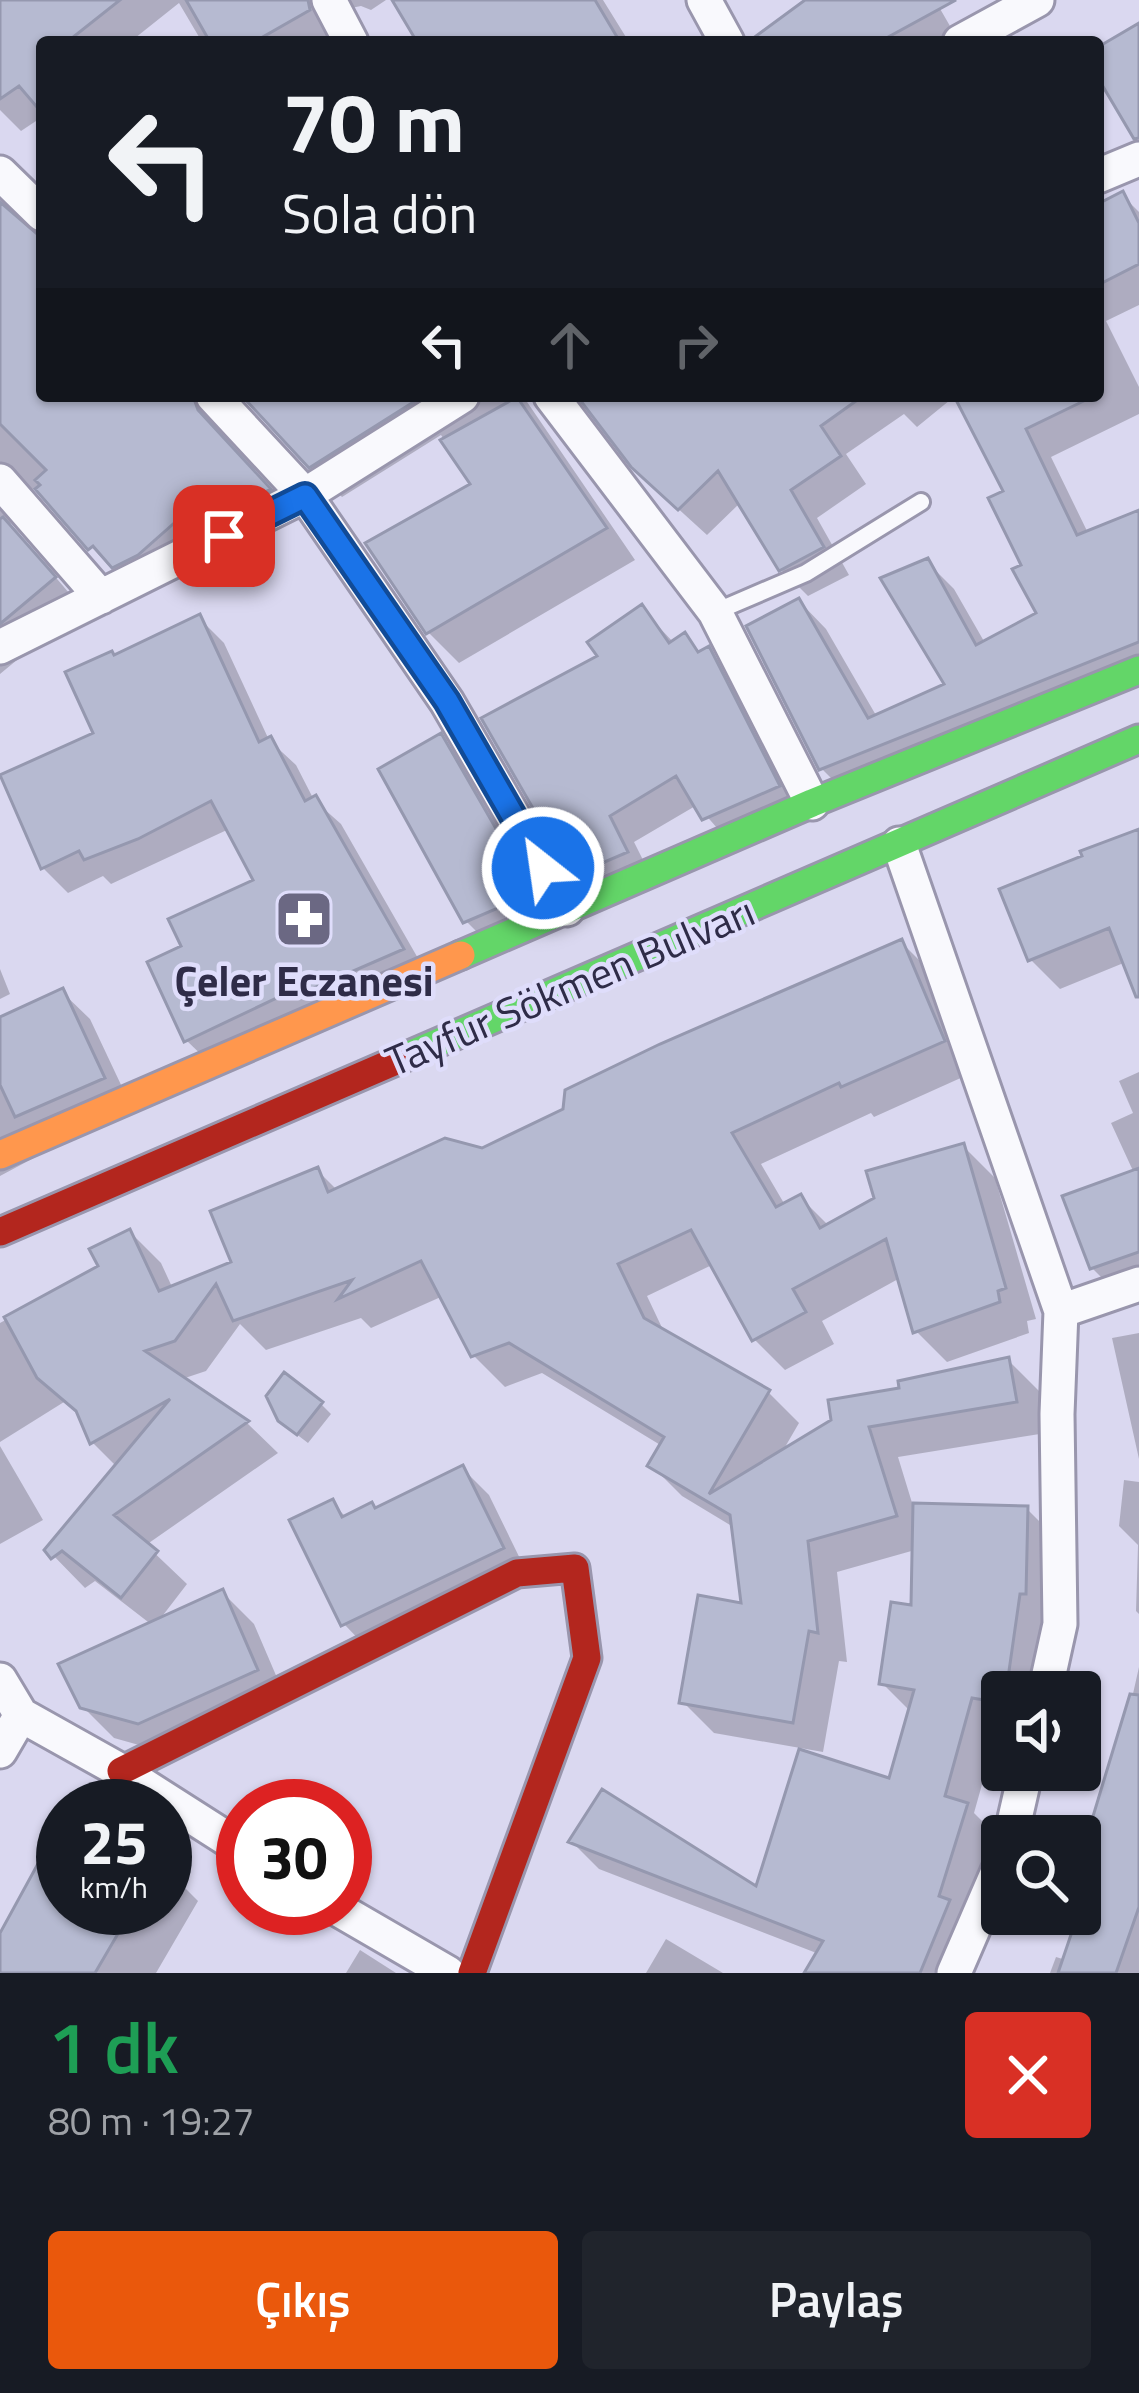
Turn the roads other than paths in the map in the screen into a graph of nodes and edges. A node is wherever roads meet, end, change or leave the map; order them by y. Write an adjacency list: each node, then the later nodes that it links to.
1 (329, 0): 4 (street)
2 (704, 0): 5 (street)
3 (1037, 0): 6 (street)
4 (348, 36)
5 (724, 36)
6 (971, 36)
7 (1139, 159): 9 (street)
8 (0, 173): 10 (street)
9 (1104, 174)
10 (36, 208)
11 (219, 402): 15 (street)
12 (453, 402): 15 (street)
13 (555, 402): 18 (street)
14 (0, 481): 17 (street)
15 (305, 496): 17 (street); 24 (street)
16 (922, 502): 18 (lane)
17 (101, 597): 19 (street)
18 (715, 612): 22 (street)
19 (0, 647)
20 (1139, 670): 22 (main road, Tayfur Sökmen Bulvarı)
21 (1139, 739): 23 (main road, Tayfur Sökmen Bulvarı)
22 (812, 803): 24 (main road, Tayfur Sökmen Bulvarı)
23 (899, 844): 26 (main road, Tayfur Sökmen Bulvarı); 28 (street)
24 (567, 909): 25 (main road, Tayfur Sökmen Bulvarı)
25 (0, 1155)
26 (0, 1232)
27 (1139, 1284): 28 (street)
28 (1061, 1311): 29 (street)
29 (1050, 1671)
30 (0, 1680): 31 (street)
31 (21, 1714): 32 (street); 33 (street)
32 (0, 1751)
33 (122, 1771): 34 (street); 38 (main road)
34 (216, 1832)
35 (981, 1912): 39 (street)
36 (372, 1929): 37 (street)
37 (448, 1973)
38 (472, 1973)
39 (955, 1973)

